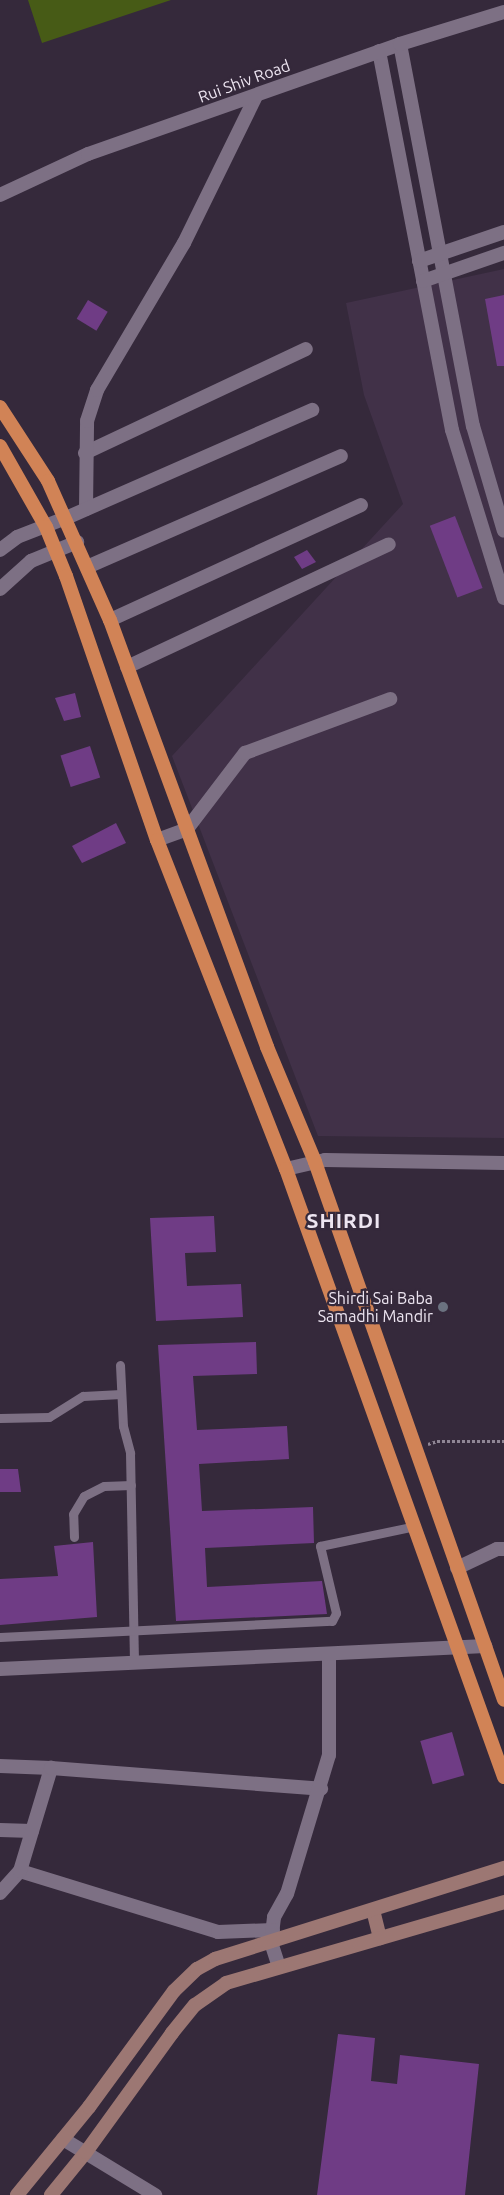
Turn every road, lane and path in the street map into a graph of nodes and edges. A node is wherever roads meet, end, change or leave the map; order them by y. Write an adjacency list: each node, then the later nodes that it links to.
1 (504, 12): 2 (street, Rui Shiv Road)
2 (400, 44): 3 (street, Rui Shiv Road); 7 (street)
3 (379, 51): 4 (street, Rui Shiv Road); 9 (street)
4 (256, 96): 5 (street, Rui Shiv Road); 16 (street)
5 (0, 195)
6 (504, 232): 7 (street)
7 (441, 253): 9 (street); 10 (street)
8 (504, 253): 10 (street)
9 (419, 261): 11 (street)
10 (445, 273): 11 (street); 22 (street)
11 (423, 281): 29 (street)
12 (306, 349): 16 (street)
13 (0, 406): 20 (highway)
14 (312, 410): 19 (street)
15 (0, 446): 21 (highway)
16 (84, 453): 19 (street)
17 (341, 456): 27 (street)
18 (361, 505): 30 (street)
19 (86, 509): 20 (street)
20 (66, 518): 21 (street); 23 (highway)
21 (46, 527): 25 (street); 26 (highway)
22 (504, 531)
23 (77, 542): 26 (street); 27 (highway)
24 (388, 544): 31 (street)
25 (0, 550)
26 (56, 550): 28 (street); 34 (highway)
27 (87, 567): 30 (highway)
28 (0, 588)
29 (504, 598)
30 (110, 620): 31 (highway)
31 (127, 667): 33 (highway)
32 (390, 699): 33 (street)
33 (187, 829): 34 (street); 35 (highway)
34 (157, 840): 37 (highway)
35 (314, 1162): 36 (street); 37 (street); 42 (highway)
36 (504, 1163)
37 (286, 1169): 44 (highway)
38 (120, 1365): 39 (lane)
39 (121, 1394): 40 (lane); 43 (lane)
40 (0, 1418)
41 (504, 1441): 42 (path)
42 (413, 1448): 47 (highway)
43 (131, 1485): 45 (lane); 48 (lane)
44 (416, 1526): 48 (lane); 51 (highway)
45 (74, 1537)
46 (504, 1549): 47 (street)
47 (457, 1568): 50 (highway)
48 (134, 1631): 49 (lane); 53 (lane)
49 (0, 1637)
50 (485, 1646): 51 (street); 55 (highway)
51 (459, 1648): 52 (street); 58 (highway)
52 (329, 1654): 53 (street); 59 (street)
53 (134, 1663): 54 (street)
54 (0, 1669)
55 (504, 1700)
56 (0, 1766): 57 (street)
57 (50, 1768): 59 (street); 61 (street)
58 (504, 1776)
59 (320, 1789): 67 (street)
60 (0, 1830): 61 (street)
61 (32, 1831): 63 (street)
62 (504, 1868): 66 (main road)
63 (20, 1871): 64 (street); 67 (street)
64 (1, 1892)
65 (504, 1902): 68 (main road)
66 (373, 1910): 67 (main road); 68 (main road)
67 (272, 1936): 69 (street); 70 (main road)
68 (380, 1938): 69 (main road)
69 (279, 1967): 71 (main road)
70 (63, 2139): 71 (street); 72 (main road)
71 (86, 2152): 73 (main road); 74 (street)
72 (17, 2195)
73 (51, 2195)
74 (154, 2195)

